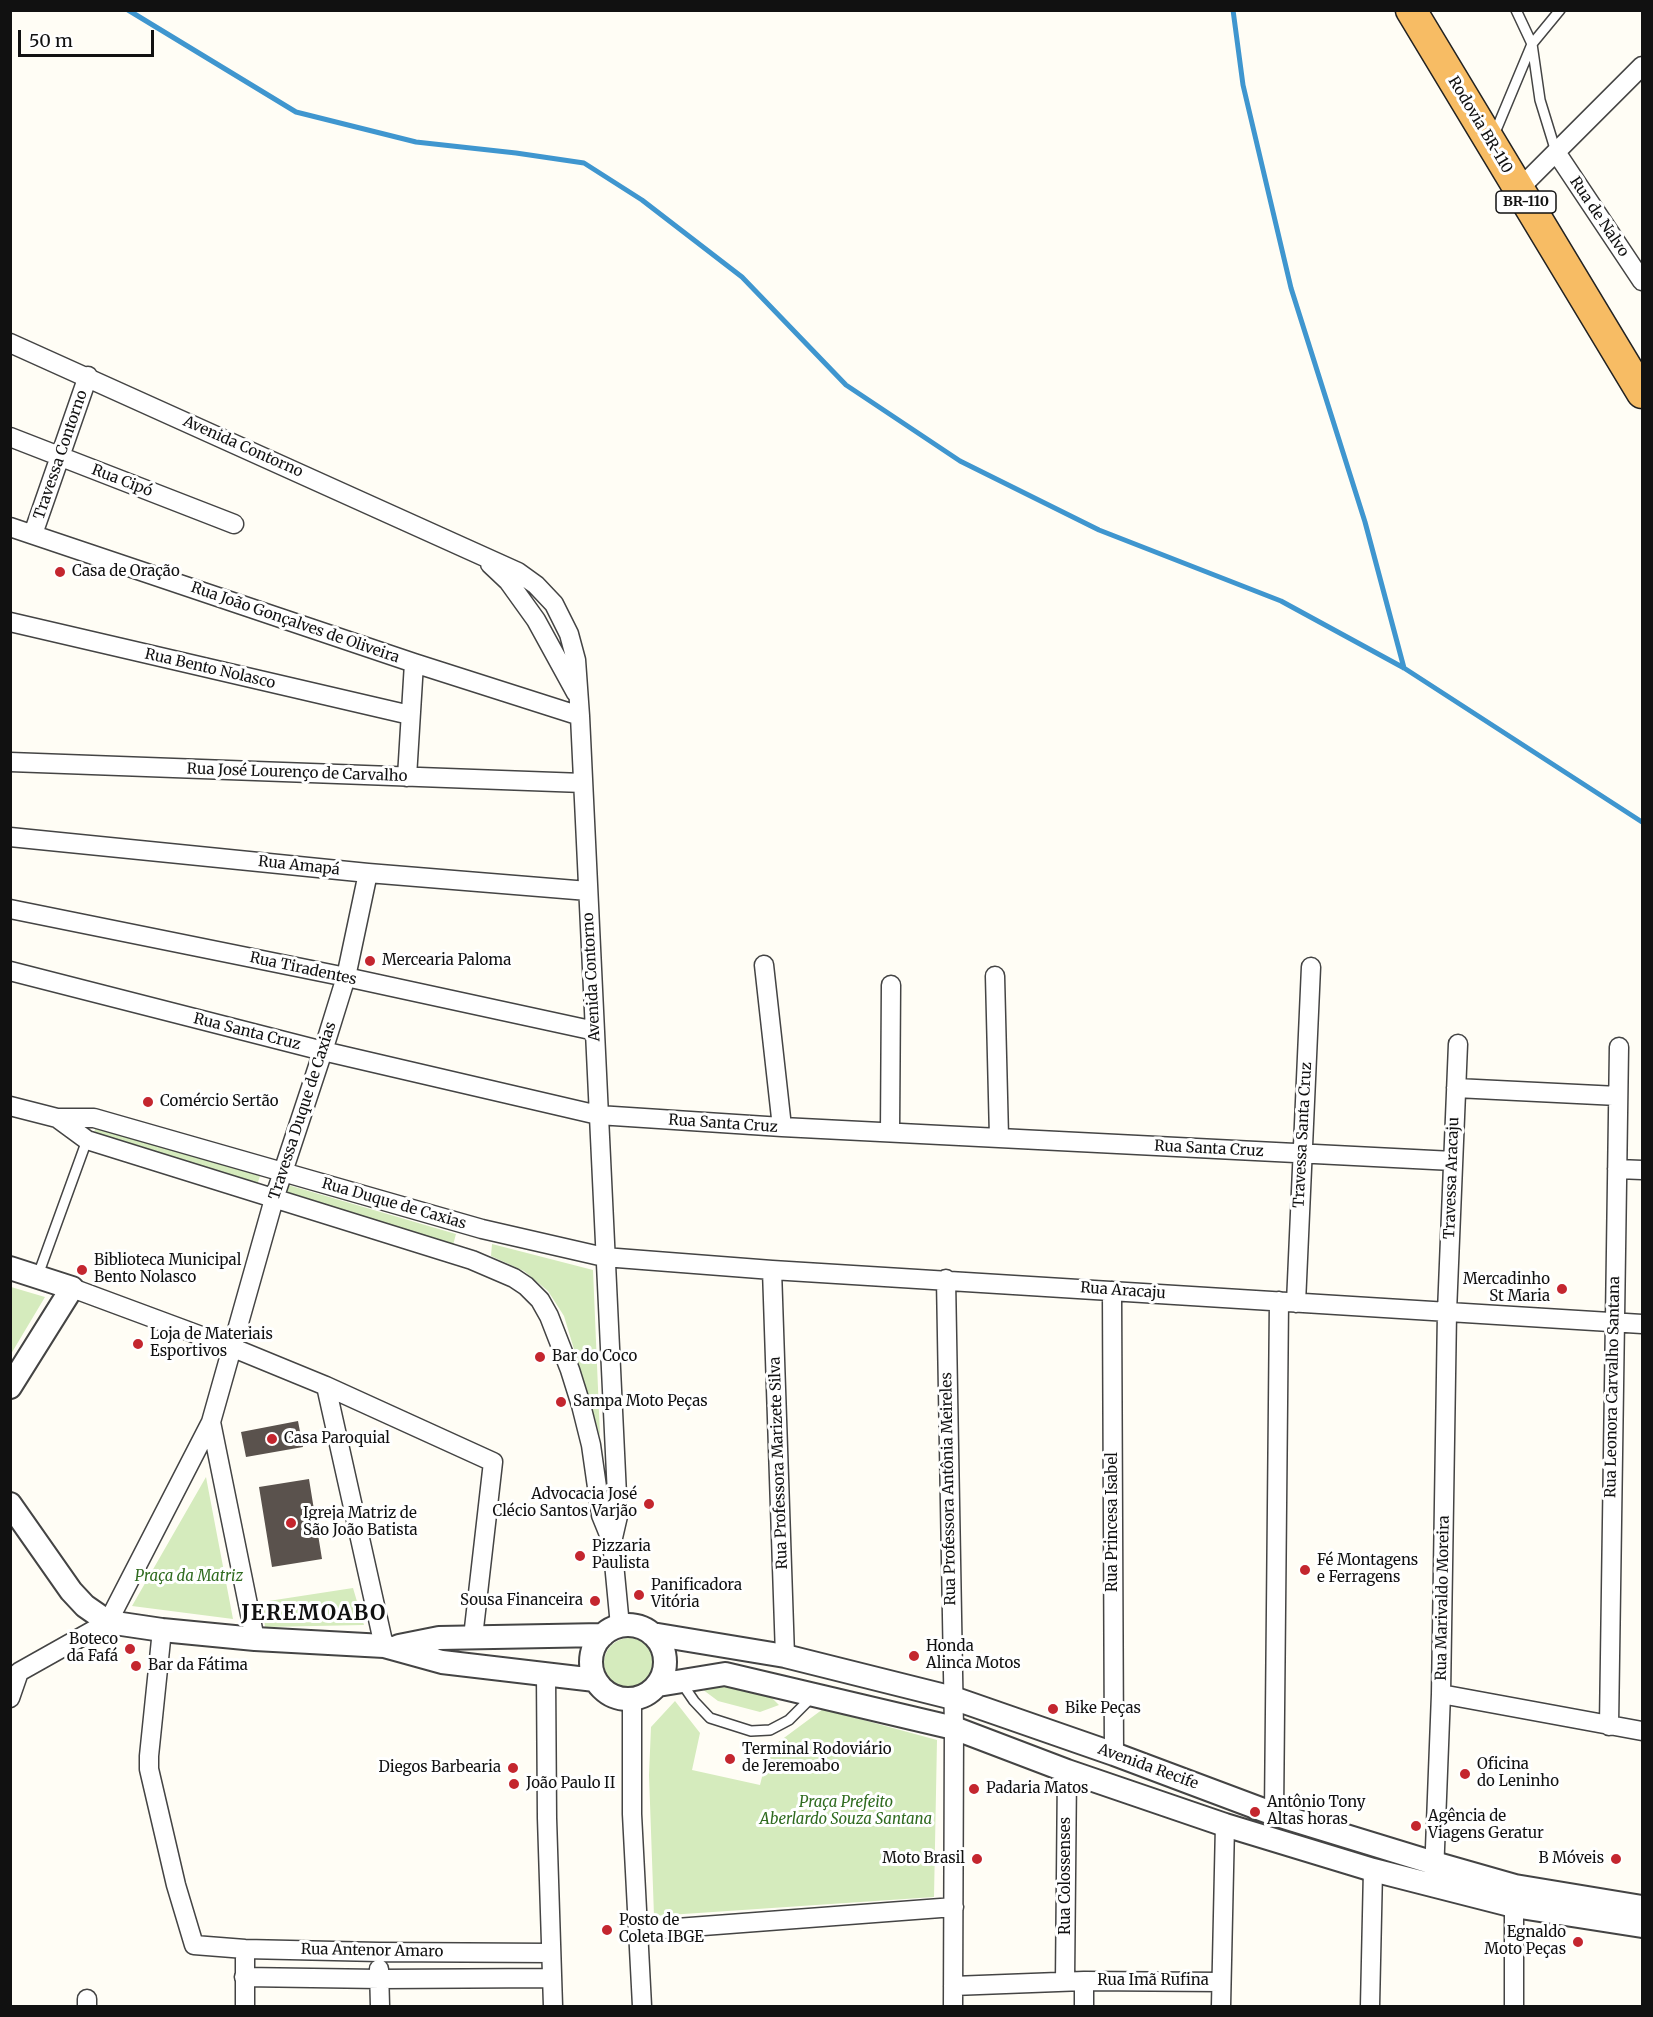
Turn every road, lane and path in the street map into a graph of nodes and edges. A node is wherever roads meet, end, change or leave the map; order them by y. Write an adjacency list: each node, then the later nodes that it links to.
1 (1411, 10): 6 (highway, Rodovia BR-110 / BR-110)
2 (1516, 10): 4 (lane)
3 (1560, 10): 4 (lane)
4 (1532, 44): 6 (lane); 7 (lane)
5 (1642, 66): 7 (street)
6 (1491, 142): 8 (highway, Rodovia BR-110 / BR-110)
7 (1556, 152): 8 (street); 9 (street, Rua de Nalvo)
8 (1519, 189): 12 (highway, Rodovia BR-110 / BR-110)
9 (1642, 281)
10 (10, 343): 11 (street, Avenida Contorno)
11 (88, 376): 14 (street, Travessa Contorno); 21 (street, Avenida Contorno)
12 (1642, 393)
13 (10, 437): 14 (street, Rua Cipó)
14 (61, 457): 15 (street, Rua Cipó); 17 (street, Travessa Contorno)
15 (234, 524)
16 (10, 527): 17 (street, Rua João Gonçalves de Oliveira)
17 (33, 534): 19 (street, Rua João Gonçalves de Oliveira)
18 (10, 622): 20 (street, Rua Bento Nolasco)
19 (414, 663): 20 (street); 21 (street, Rua João Gonçalves de Oliveira)
20 (410, 715): 23 (street)
21 (580, 716): 24 (street, Avenida Contorno)
22 (10, 762): 23 (street, Rua José Lourenço de Carvalho)
23 (407, 777): 24 (street, Rua José Lourenço de Carvalho)
24 (583, 783): 27 (street, Avenida Contorno)
25 (10, 837): 26 (street, Rua Amapá)
26 (368, 873): 27 (street, Rua Amapá); 33 (street, Travessa Duque de Caxias)
27 (588, 891): 35 (street, Avenida Contorno)
28 (10, 909): 33 (street, Rua Tiradentes)
29 (764, 965): 44 (street)
30 (1311, 967): 48 (street, Travessa Santa Cruz)
31 (10, 971): 38 (street, Rua Santa Cruz)
32 (995, 976): 46 (street)
33 (346, 977): 35 (street, Rua Tiradentes); 38 (street, Travessa Duque de Caxias)
34 (891, 985): 45 (street)
35 (595, 1031): 42 (street, Avenida Contorno)
36 (1458, 1044): 39 (street, Travessa Aracaju)
37 (1619, 1047): 40 (street, Rua Leonora Carvalho Santana)
38 (323, 1051): 42 (street, Rua Santa Cruz); 52 (street, Travessa Duque de Caxias)
39 (1456, 1088): 40 (street); 49 (street, Travessa Aracaju)
40 (1618, 1096): 50 (street, Rua Leonora Carvalho Santana)
41 (10, 1106): 43 (street, Rua Duque de Caxias)
42 (598, 1115): 44 (street, Rua Santa Cruz); 55 (street, Avenida Contorno)
43 (57, 1118): 47 (street, Rua Duque de Caxias); 52 (street, Rua Duque de Caxias)
44 (782, 1128): 45 (street, Rua Santa Cruz)
45 (890, 1132): 46 (street, Rua Santa Cruz)
46 (999, 1137): 48 (street, Rua Santa Cruz)
47 (87, 1140): 53 (street, Rua Duque de Caxias); 59 (lane)
48 (1302, 1155): 49 (street, Rua Santa Cruz); 63 (street, Travessa Santa Cruz)
49 (1453, 1161): 64 (street, Travessa Aracaju)
50 (1617, 1169): 51 (street); 65 (street, Rua Leonora Carvalho Santana)
51 (1642, 1170)
52 (283, 1172): 53 (street, Travessa Duque de Caxias); 54 (street, Rua Duque de Caxias)
53 (274, 1199): 56 (street, Rua Duque de Caxias); 67 (street, Travessa Duque de Caxias)
54 (482, 1229): 55 (street, Rua Aracaju); 56 (street, Rua Duque de Caxias)
55 (604, 1257): 58 (street, Rua Aracaju); 72 (street, Avenida Contorno)
56 (472, 1260): 72 (street)
57 (10, 1268): 59 (street)
58 (772, 1269): 60 (street, Rua Aracaju); 80 (street, Rua Professora Marizete Silva)
59 (38, 1275): 61 (street)
60 (946, 1279): 62 (street, Rua Aracaju); 89 (street, Rua Professora Antônia Meireles)
61 (72, 1288): 67 (street); 69 (street)
62 (1112, 1291): 63 (street, Rua Aracaju); 94 (street, Rua Princesa Isabel)
63 (1287, 1302): 64 (street, Rua Aracaju); 96 (street, Travessa Santa Cruz)
64 (1447, 1312): 65 (street, Rua Aracaju); 87 (street, Rua Marivaldo Moreira)
65 (1613, 1323): 66 (street, Rua Aracaju); 91 (street, Rua Leonora Carvalho Santana)
66 (1642, 1324)
67 (231, 1347): 68 (street); 70 (street)
68 (326, 1386): 77 (street); 79 (street)
69 (10, 1387)
70 (211, 1422): 73 (street); 78 (street)
71 (10, 1504): 73 (street)
72 (612, 1542): 75 (street)
73 (108, 1622): 74 (street); 81 (street)
74 (162, 1630): 78 (street); 105 (street, Rua Antenor Amaro)
75 (611, 1630): 76 (street); 77 (street); 83 (street)
76 (652, 1634): 80 (street, Avenida Recife); 85 (street)
77 (473, 1637): 79 (street)
78 (255, 1639): 79 (street)
79 (389, 1646): 82 (street)
80 (785, 1656): 89 (street, Avenida Recife)
81 (15, 1670): 88 (street)
82 (546, 1674): 83 (street); 107 (street)
83 (595, 1680): 90 (street)
84 (681, 1682): 85 (street, Avenida Recife); 86 (street, Avenida Recife); 86 (lane)
85 (658, 1685): 90 (street)
86 (815, 1694): 92 (street, Avenida Recife)
87 (1442, 1694): 91 (street); 99 (street, Rua Marivaldo Moreira)
88 (10, 1698)
89 (953, 1698): 92 (street, Rua Professora Antônia Meireles); 94 (street, Avenida Recife)
90 (632, 1700): 104 (street)
91 (1609, 1726): 93 (street)
92 (954, 1728): 95 (street, Avenida Recife); 101 (street)
93 (1642, 1731)
94 (1114, 1754): 96 (street, Avenida Recife)
95 (1066, 1771): 97 (street, Avenida Recife); 111 (street, Rua Colossenses)
96 (1274, 1814): 99 (street, Avenida Recife)
97 (1225, 1825): 98 (street, Avenida Recife); 112 (street)
98 (1374, 1870): 99 (street, Avenida Recife); 121 (street)
99 (1434, 1874): 100 (street, Avenida Recife)
100 (1514, 1896): 102 (street, Avenida Recife); 103 (street, Avenida Recife); 122 (street)
101 (954, 1907): 104 (street); 113 (street)
102 (1642, 1907)
103 (1642, 1926)
104 (638, 1931): 117 (street)
105 (245, 1948): 106 (street, Rua Antenor Amaro); 108 (street)
106 (379, 1952): 107 (street, Rua Antenor Amaro); 110 (street)
107 (551, 1953): 109 (street)
108 (244, 1977): 110 (street, Rua Antenor Amaro); 114 (street)
109 (551, 1978): 110 (street, Rua Antenor Amaro); 116 (street)
110 (380, 1979): 115 (street)
111 (1075, 1981): 112 (street, Rua Imã Rufina); 113 (street, Rua Imã Rufina); 119 (street, Rua Imã Rufina)
112 (1221, 1982): 120 (street)
113 (953, 1986): 118 (street)
114 (245, 2007)
115 (380, 2007)
116 (553, 2007)
117 (642, 2007)
118 (953, 2007)
119 (1084, 2007)
120 (1221, 2007)
121 (1370, 2007)
122 (1514, 2007)

